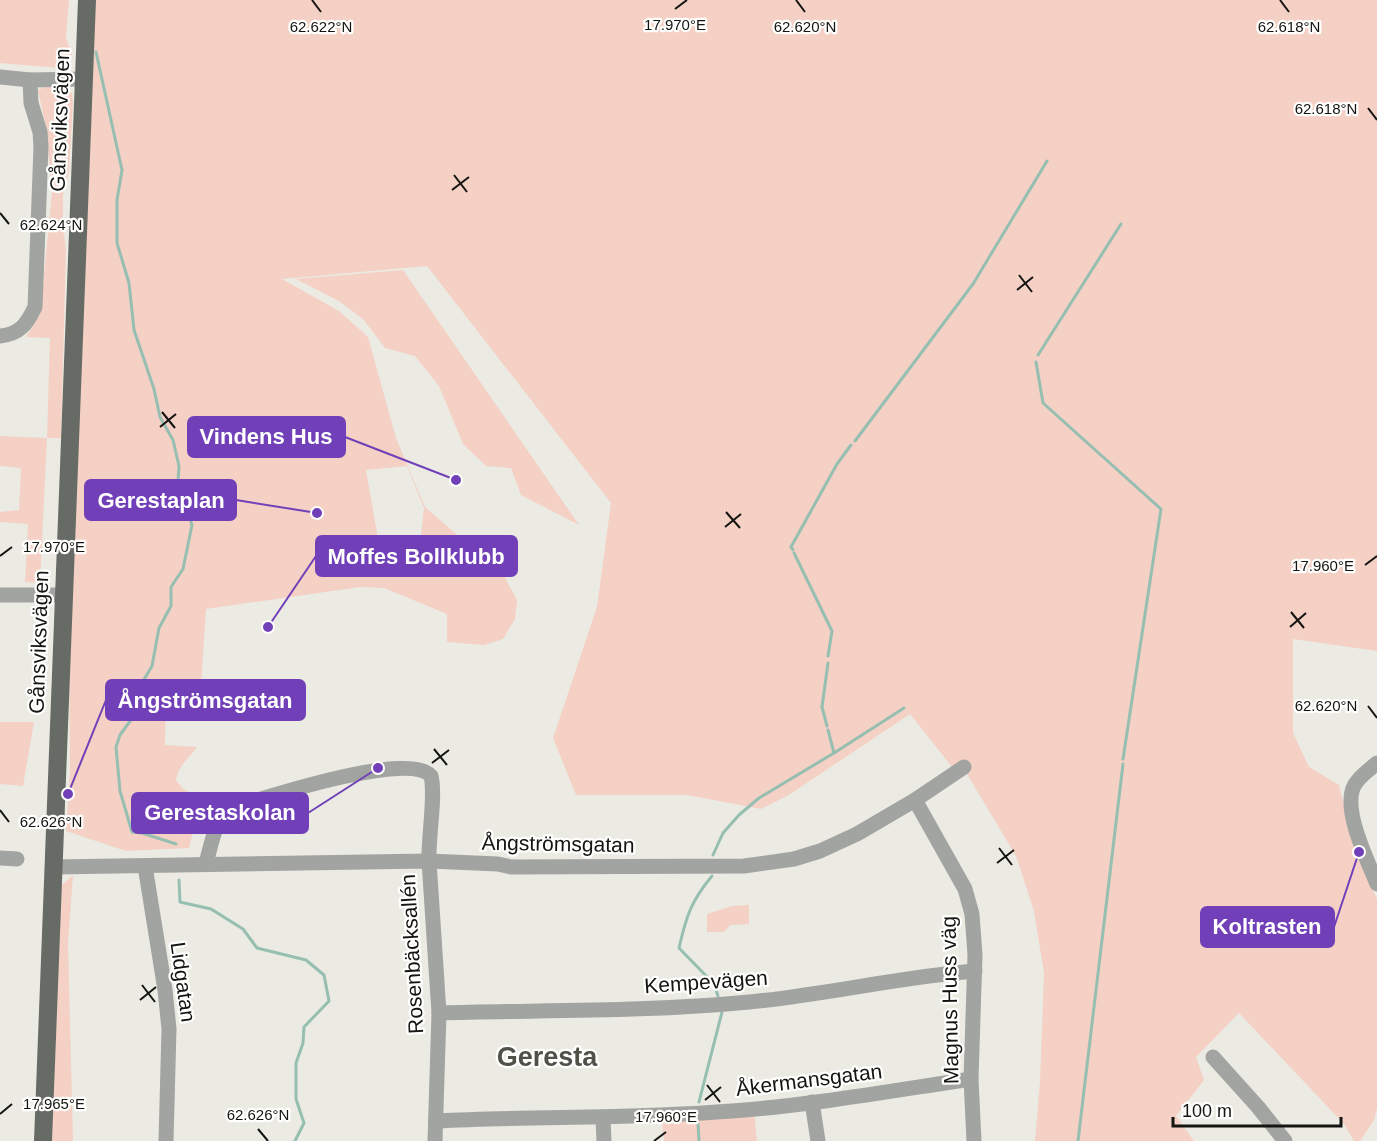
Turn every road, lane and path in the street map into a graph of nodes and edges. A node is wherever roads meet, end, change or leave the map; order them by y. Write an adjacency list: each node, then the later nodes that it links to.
1 (87, 0): 3 (main road, Gånsviksvägen)
2 (0, 77): 4 (street)
3 (84, 79): 4 (street); 6 (main road, Gånsviksvägen)
4 (30, 80): 5 (street)
5 (0, 336)
6 (63, 594): 7 (street); 16 (main road, Gånsviksvägen)
7 (0, 595)
8 (1377, 763): 17 (street)
9 (964, 767): 10 (street, Ångströmsgatan)
10 (915, 800): 13 (street, Ångströmsgatan); 18 (street, Magnus Huss väg)
11 (0, 858): 12 (street)
12 (17, 859)
13 (429, 861): 14 (street, Ångströmsgatan); 14 (street, Rosenbäcksallén); 19 (street, Rosenbäcksallén)
14 (206, 863): 15 (street, Ångströmsgatan)
15 (145, 866): 16 (street, Ångströmsgatan); 26 (street, Lidgatan)
16 (54, 867): 25 (main road, Gånsviksvägen)
17 (1377, 884)
18 (975, 971): 19 (street, Kempevägen); 21 (street, Magnus Huss väg)
19 (438, 1013): 24 (street, Rosenbäcksallén)
20 (1213, 1057): 31 (street)
21 (971, 1079): 22 (street, Åkermansgatan); 30 (street, Magnus Huss väg)
22 (812, 1102): 23 (street, Åkermansgatan); 29 (street)
23 (603, 1118): 24 (street, Åkermansgatan); 28 (street)
24 (436, 1121): 27 (street, Rosenbäcksallén)
25 (43, 1141)
26 (166, 1141)
27 (435, 1141)
28 (604, 1141)
29 (818, 1141)
30 (974, 1141)
31 (1286, 1141)

